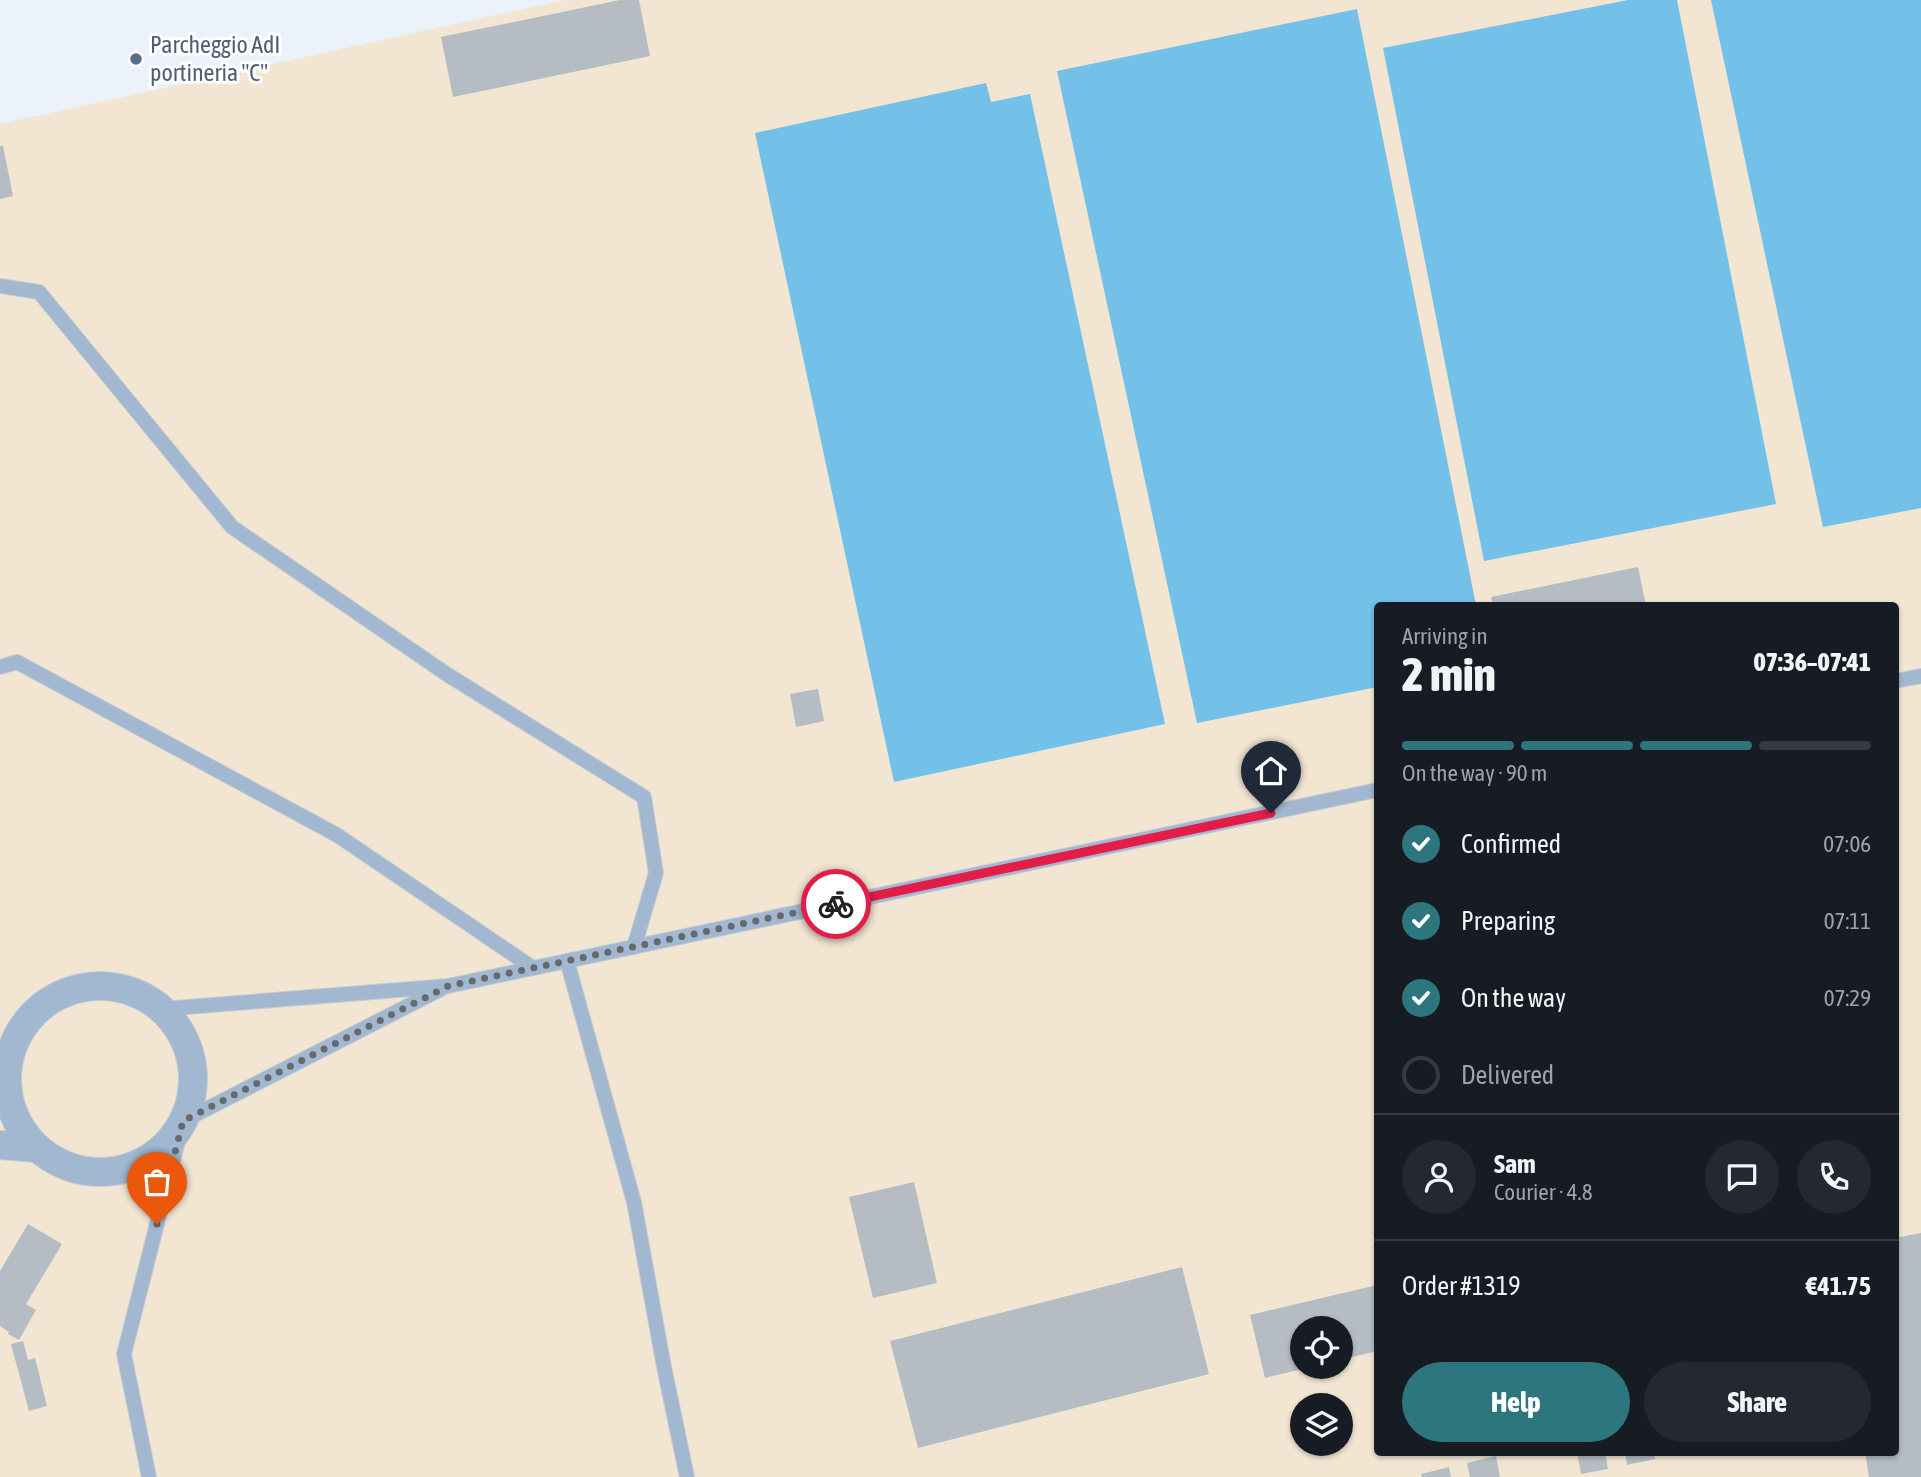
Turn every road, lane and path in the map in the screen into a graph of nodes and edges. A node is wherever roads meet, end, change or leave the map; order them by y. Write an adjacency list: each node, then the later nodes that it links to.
1 (0, 286): 6 (lane)
2 (0, 667): 8 (lane)
3 (1921, 676): 4 (lane)
4 (1899, 680)
5 (1374, 791): 6 (lane)
6 (634, 947): 7 (lane)
7 (567, 961): 8 (lane); 16 (lane)
8 (533, 968): 9 (lane)
9 (448, 986): 10 (lane); 12 (lane)
10 (162, 1009): 11 (street); 12 (street)
11 (8, 1040): 14 (street)
12 (183, 1121): 14 (street); 15 (lane)
13 (0, 1145): 14 (street)
14 (37, 1148)
15 (149, 1477)
16 (687, 1477)

